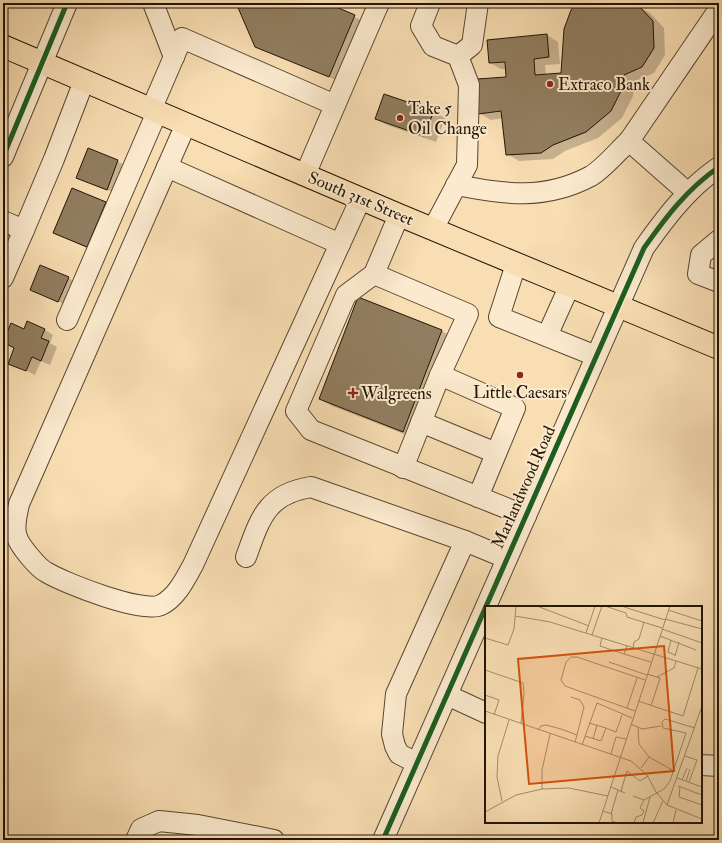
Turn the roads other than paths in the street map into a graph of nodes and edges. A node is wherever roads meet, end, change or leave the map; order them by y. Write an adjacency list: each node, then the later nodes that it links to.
1 (67, 3): 12 (street)
2 (153, 3): 11 (street)
3 (379, 3): 14 (street)
4 (430, 3): 10 (street)
5 (478, 3): 10 (street)
6 (711, 3): 7 (street)
7 (719, 6)
8 (719, 9): 17 (street)
9 (3, 46): 12 (main road, South 31st Street)
10 (458, 56): 22 (street)
11 (174, 57): 14 (street); 15 (street)
12 (42, 63): 13 (main road, South 31st Street); 18 (street)
13 (84, 81): 15 (main road, South 31st Street); 28 (street)
14 (335, 105): 21 (street)
15 (154, 111): 16 (main road, South 31st Street); 37 (street)
16 (186, 124): 19 (street); 21 (main road, South 31st Street)
17 (629, 141): 22 (street); 23 (street)
18 (3, 157)
19 (167, 167): 30 (street); 30 (street)
20 (719, 167): 23 (street, Marlandwood Road)
21 (305, 175): 24 (main road, South 31st Street)
22 (456, 185): 27 (street)
23 (688, 193): 36 (street, Marlandwood Road)
24 (361, 198): 25 (main road, South 31st Street); 30 (street)
25 (399, 215): 27 (main road, South 31st Street); 32 (street)
26 (3, 221): 28 (street)
27 (433, 229): 31 (main road, South 31st Street)
28 (24, 230): 33 (street)
29 (719, 240): 34 (street)
30 (340, 244)
31 (516, 264): 35 (main road, South 31st Street); 38 (street)
32 (374, 274): 41 (street); 44 (street)
33 (3, 278)
34 (719, 282)
35 (569, 287): 36 (main road, South 31st Street); 38 (street)
36 (617, 307): 39 (main road, South 31st Street); 40 (street, Marlandwood Road)
37 (66, 320)
38 (547, 336): 40 (street)
39 (719, 348)
40 (596, 356): 46 (street, Marlandwood Road)
41 (440, 375): 42 (street); 43 (street)
42 (421, 422): 43 (street); 44 (street)
43 (496, 453): 45 (street)
44 (403, 468): 45 (street)
45 (478, 497): 46 (street)
46 (526, 516): 49 (street, Marlandwood Road)
47 (465, 541): 48 (street); 49 (street); 54 (street)
48 (246, 557)
49 (506, 558): 50 (street, Marlandwood Road)
50 (485, 606)
51 (485, 607): 52 (street, Marlandwood Road)
52 (447, 695): 53 (street); 54 (street, Marlandwood Road)
53 (485, 713)
54 (417, 763): 59 (street, Marlandwood Road)
55 (702, 765): 56 (street)
56 (719, 766)
57 (136, 840): 58 (street)
58 (274, 840)
59 (383, 840)

